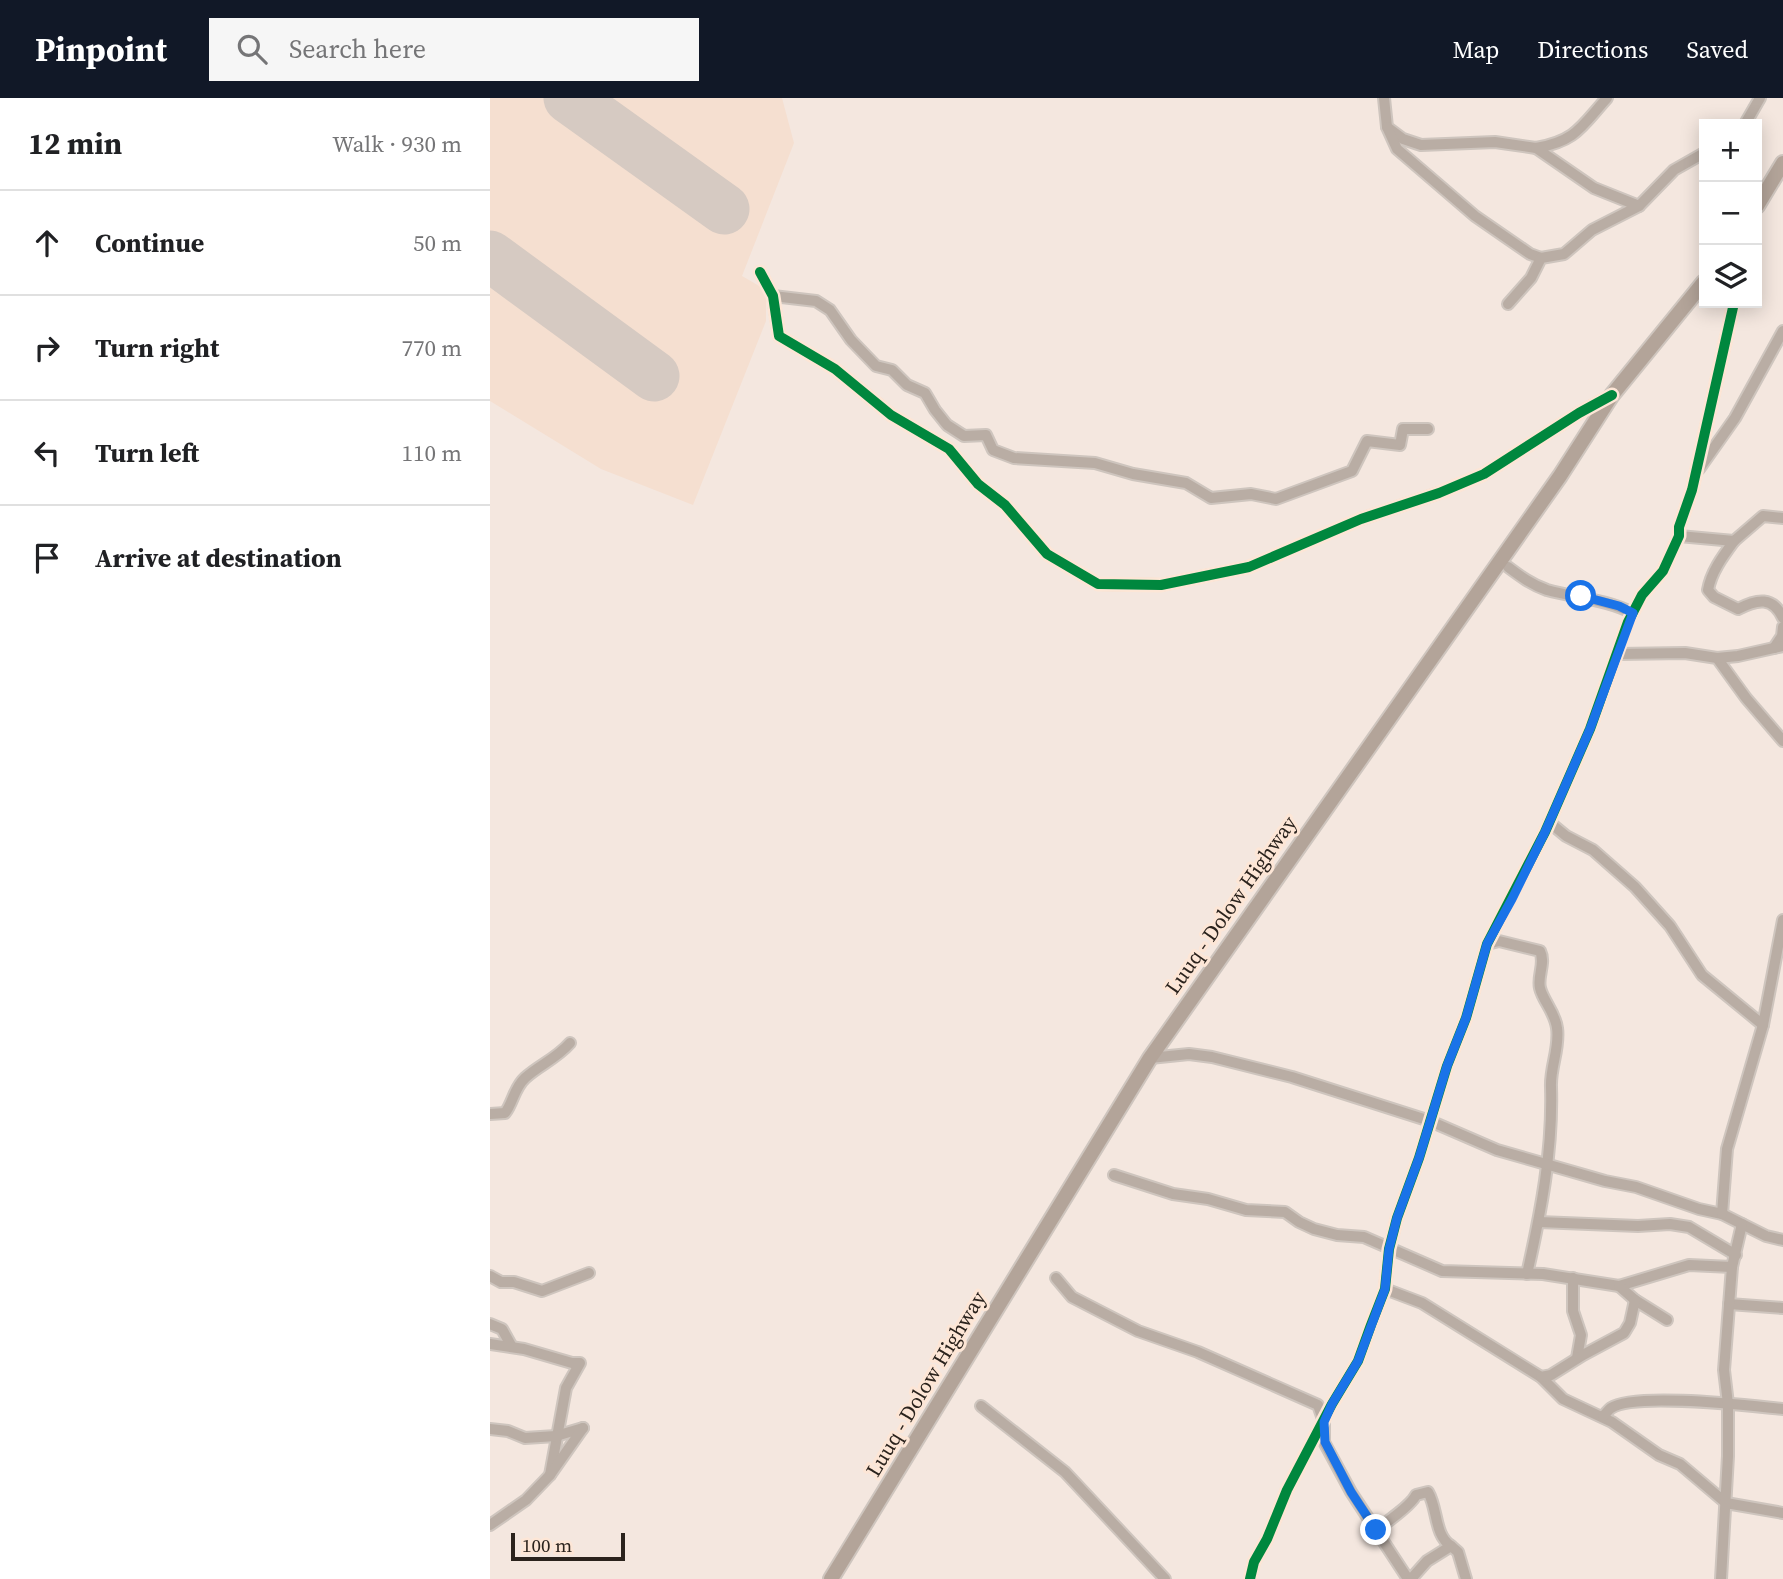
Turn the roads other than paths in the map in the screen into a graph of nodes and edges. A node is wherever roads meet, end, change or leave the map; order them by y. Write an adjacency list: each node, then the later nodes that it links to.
1 (1384, 98): 5 (street)
2 (1607, 98): 6 (street)
3 (1760, 98): 4 (street)
4 (1748, 119)
5 (1387, 127): 6 (street); 11 (street)
6 (1536, 148): 10 (street)
7 (1699, 156): 10 (street)
8 (1783, 163): 9 (main road)
9 (1762, 198)
10 (1639, 206): 11 (street)
11 (1541, 258): 15 (street)
12 (760, 272): 14 (street)
13 (1699, 288): 18 (main road, Luuq - Dolow Highway)
14 (773, 296): 18 (street); 19 (street)
15 (1508, 304)
16 (1733, 308): 20 (street)
17 (1783, 331): 20 (street)
18 (1612, 395): 37 (main road, Luuq - Dolow Highway)
19 (1427, 429)
20 (1696, 474): 22 (street)
21 (1783, 518): 23 (street)
22 (1679, 536): 23 (street); 25 (street)
23 (1734, 541): 26 (street)
24 (1508, 568): 25 (street)
25 (1633, 613): 29 (street)
26 (1783, 618)
27 (1783, 627): 28 (street)
28 (1778, 647): 30 (street)
29 (1618, 654): 30 (street); 32 (street)
30 (1717, 658): 31 (street)
31 (1783, 741)
32 (1549, 822): 34 (street); 35 (street)
33 (1783, 920): 35 (street)
34 (1487, 944): 39 (street); 40 (street)
35 (1763, 1025): 42 (street)
36 (570, 1043): 38 (street)
37 (1150, 1058): 39 (street); 78 (main road, Luuq - Dolow Highway)
38 (490, 1114)
39 (1430, 1121): 40 (street); 46 (street)
40 (1548, 1165): 42 (street); 43 (street)
41 (1114, 1175): 46 (street)
42 (1723, 1214): 44 (street)
43 (1539, 1222): 47 (street); 49 (street)
44 (1742, 1224): 45 (street); 47 (street)
45 (1783, 1240)
46 (1389, 1249): 49 (street); 54 (street)
47 (1734, 1261): 53 (street); 57 (street)
48 (589, 1273): 50 (street)
49 (1527, 1274): 52 (street)
50 (493, 1278): 55 (street)
51 (1056, 1278): 69 (street)
52 (1573, 1278): 53 (street); 63 (street)
53 (1619, 1286): 56 (street)
54 (1385, 1289): 64 (street); 69 (street)
55 (490, 1290)
56 (1635, 1300): 59 (street); 63 (street)
57 (1729, 1304): 58 (street); 65 (street)
58 (1783, 1307)
59 (1667, 1320)
60 (490, 1324): 62 (street)
61 (490, 1344): 62 (street)
62 (512, 1347): 71 (street)
63 (1577, 1358): 64 (street)
64 (1541, 1377): 68 (street)
65 (1728, 1404): 67 (street); 68 (street); 73 (street)
66 (981, 1406): 79 (street)
67 (1783, 1409)
68 (1603, 1416): 73 (street)
69 (1324, 1422): 76 (street); 80 (street)
70 (490, 1429): 71 (street)
71 (556, 1436): 72 (street); 72 (street)
72 (550, 1475): 75 (street)
73 (1726, 1503): 74 (street); 83 (street)
74 (1783, 1513)
75 (490, 1525)
76 (1376, 1530): 77 (street); 81 (street)
77 (1451, 1546): 81 (street); 82 (street)
78 (831, 1579)
79 (1165, 1579)
80 (1250, 1579)
81 (1410, 1579)
82 (1466, 1579)
83 (1721, 1579)

